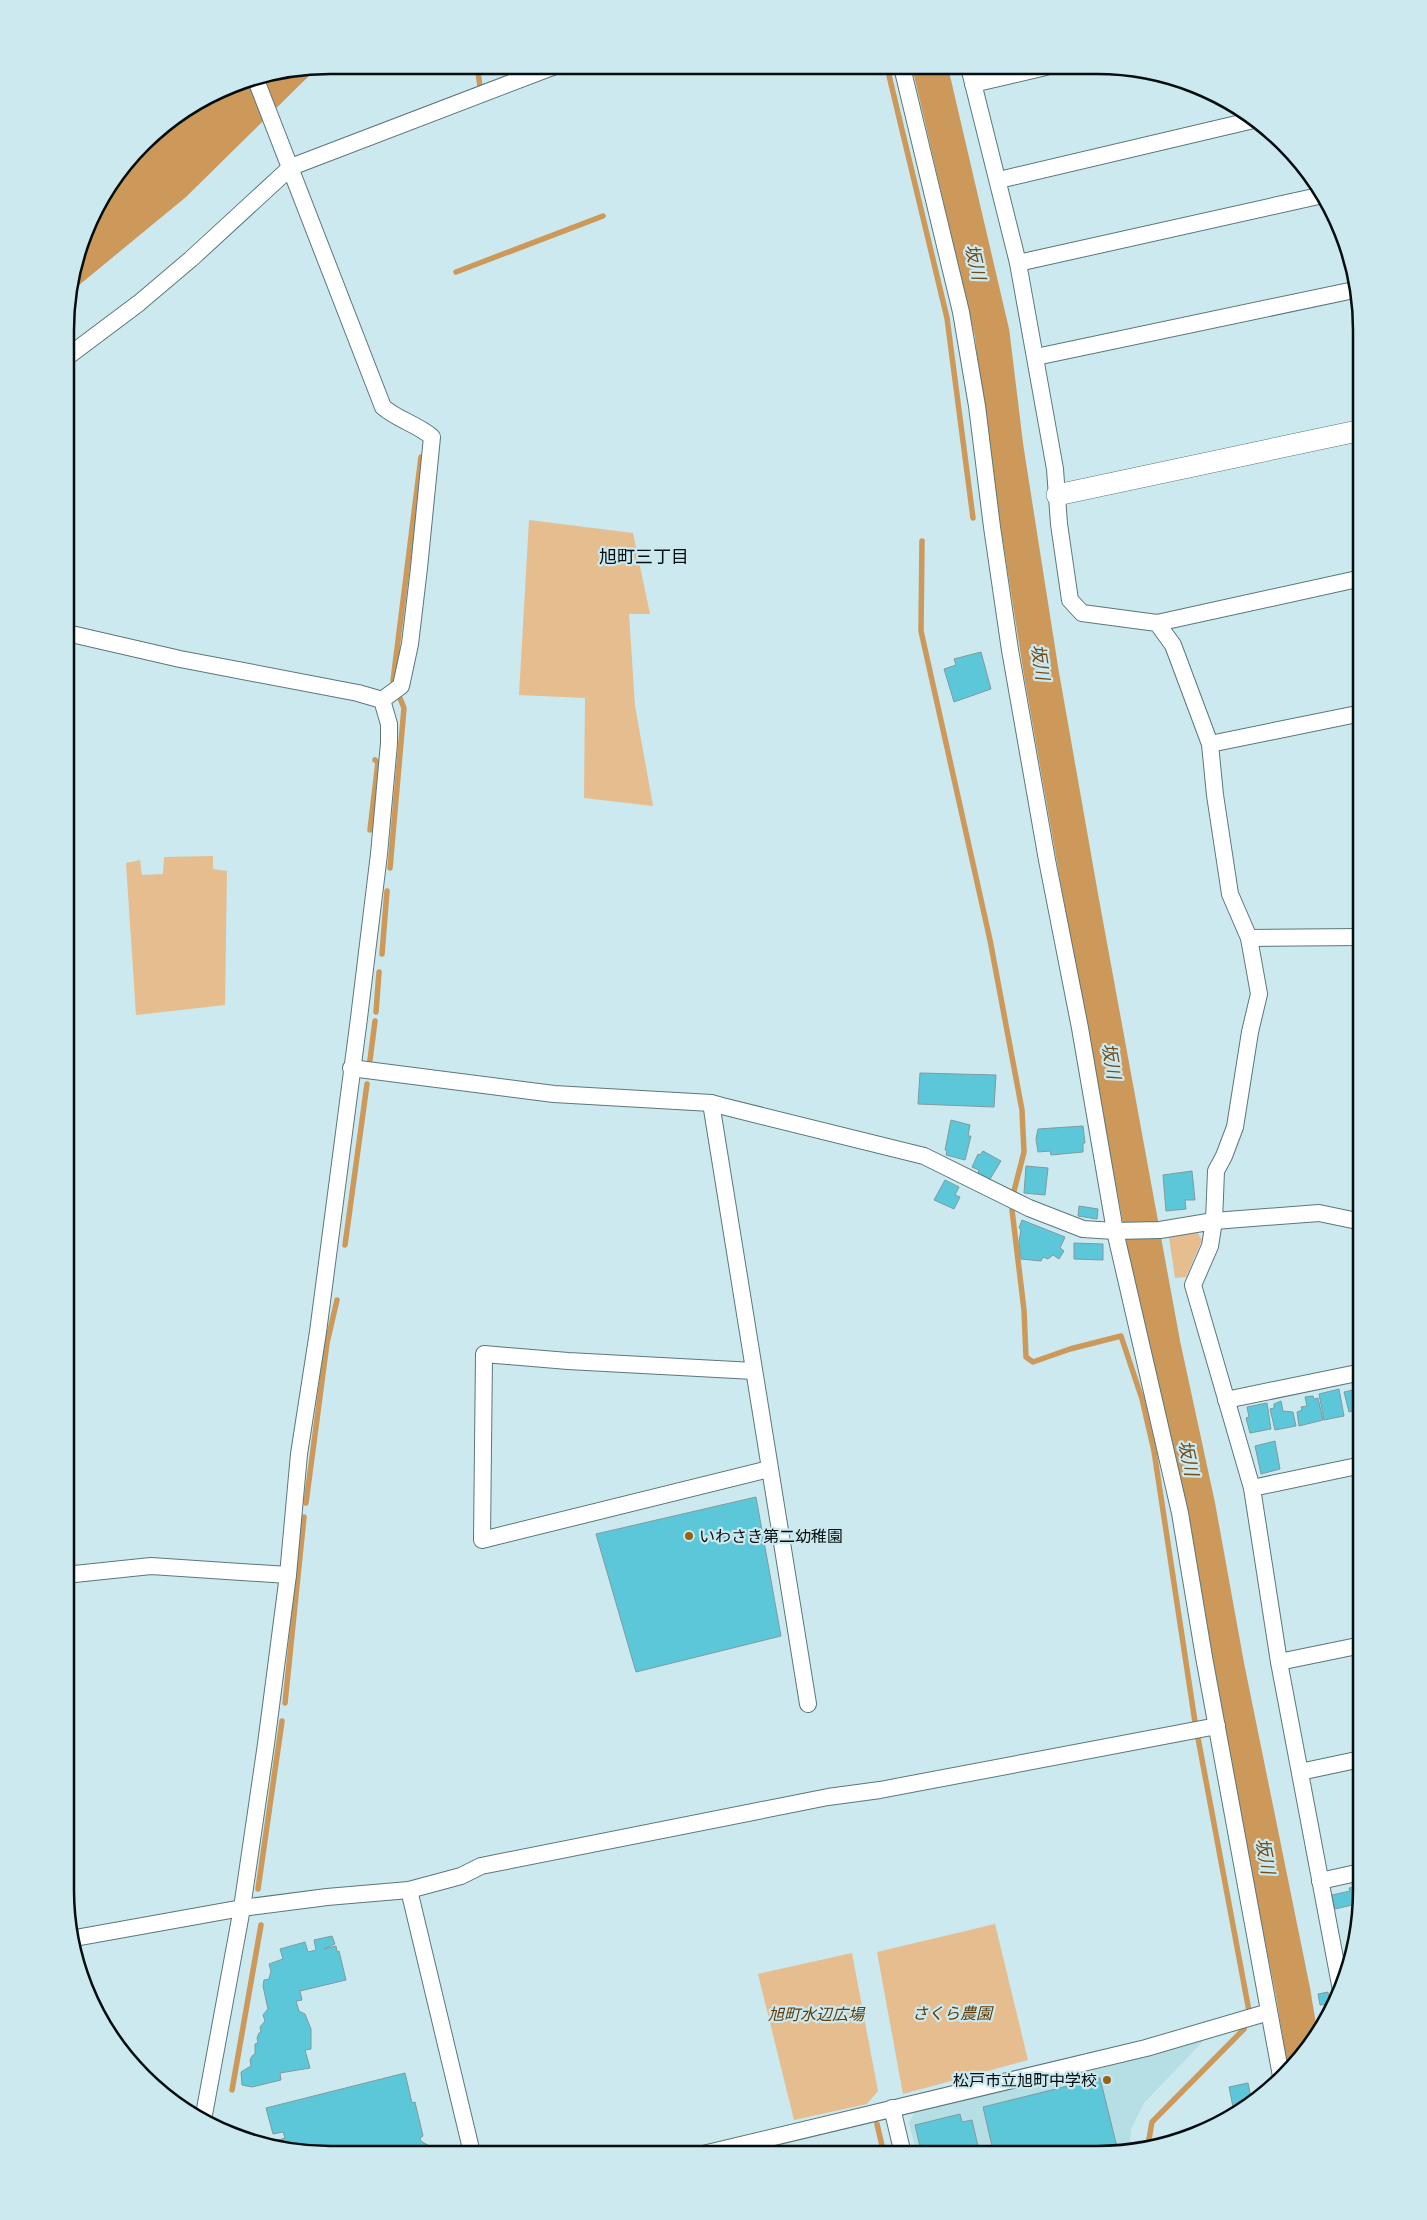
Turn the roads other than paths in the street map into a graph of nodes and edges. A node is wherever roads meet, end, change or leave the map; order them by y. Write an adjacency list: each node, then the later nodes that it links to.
1 (534, 74): 8 (street)
2 (904, 74): 29 (street)
3 (971, 74): 6 (street)
4 (1016, 74): 6 (street)
5 (257, 84): 8 (street)
6 (973, 84): 9 (street)
7 (1246, 122): 9 (street)
8 (290, 165): 13 (street); 20 (street)
9 (999, 180): 11 (street)
10 (1316, 197): 11 (street)
11 (1018, 264): 14 (street)
12 (1350, 291): 14 (street)
13 (74, 352)
14 (1036, 358): 16 (street)
15 (1353, 432): 16 (street)
16 (1057, 495): 18 (street)
17 (1353, 580): 18 (street)
18 (1157, 623): 22 (street)
19 (74, 634): 20 (street)
20 (382, 700): 25 (street)
21 (1353, 715): 22 (street)
22 (1210, 744): 24 (street)
23 (1353, 937): 24 (street)
24 (1249, 938): 28 (street)
25 (351, 1068): 26 (street); 37 (street)
26 (711, 1103): 29 (street); 30 (street)
27 (1353, 1220): 28 (street)
28 (1214, 1221): 29 (street); 32 (street)
29 (1117, 1231): 41 (street)
30 (754, 1371): 34 (street); 34 (street)
31 (1353, 1374): 32 (street)
32 (1226, 1400): 35 (street)
33 (1353, 1467): 35 (street)
34 (769, 1469): 40 (street)
35 (1252, 1488): 39 (street)
36 (74, 1574): 37 (street)
37 (288, 1575): 47 (street)
38 (1353, 1647): 39 (street)
39 (1279, 1662): 43 (street)
40 (808, 1704)
41 (1205, 1729): 46 (street); 50 (street)
42 (1353, 1761): 43 (street)
43 (1300, 1772): 45 (street)
44 (1353, 1874): 45 (street)
45 (1320, 1881): 49 (street)
46 (409, 1890): 47 (street); 54 (street)
47 (242, 1908): 48 (street); 53 (street)
48 (78, 1937)
49 (1338, 1977)
50 (1263, 2013): 51 (street); 52 (street)
51 (1279, 2070)
52 (892, 2108): 55 (street); 56 (street)
53 (204, 2113)
54 (470, 2146)
55 (736, 2146)
56 (902, 2146)

